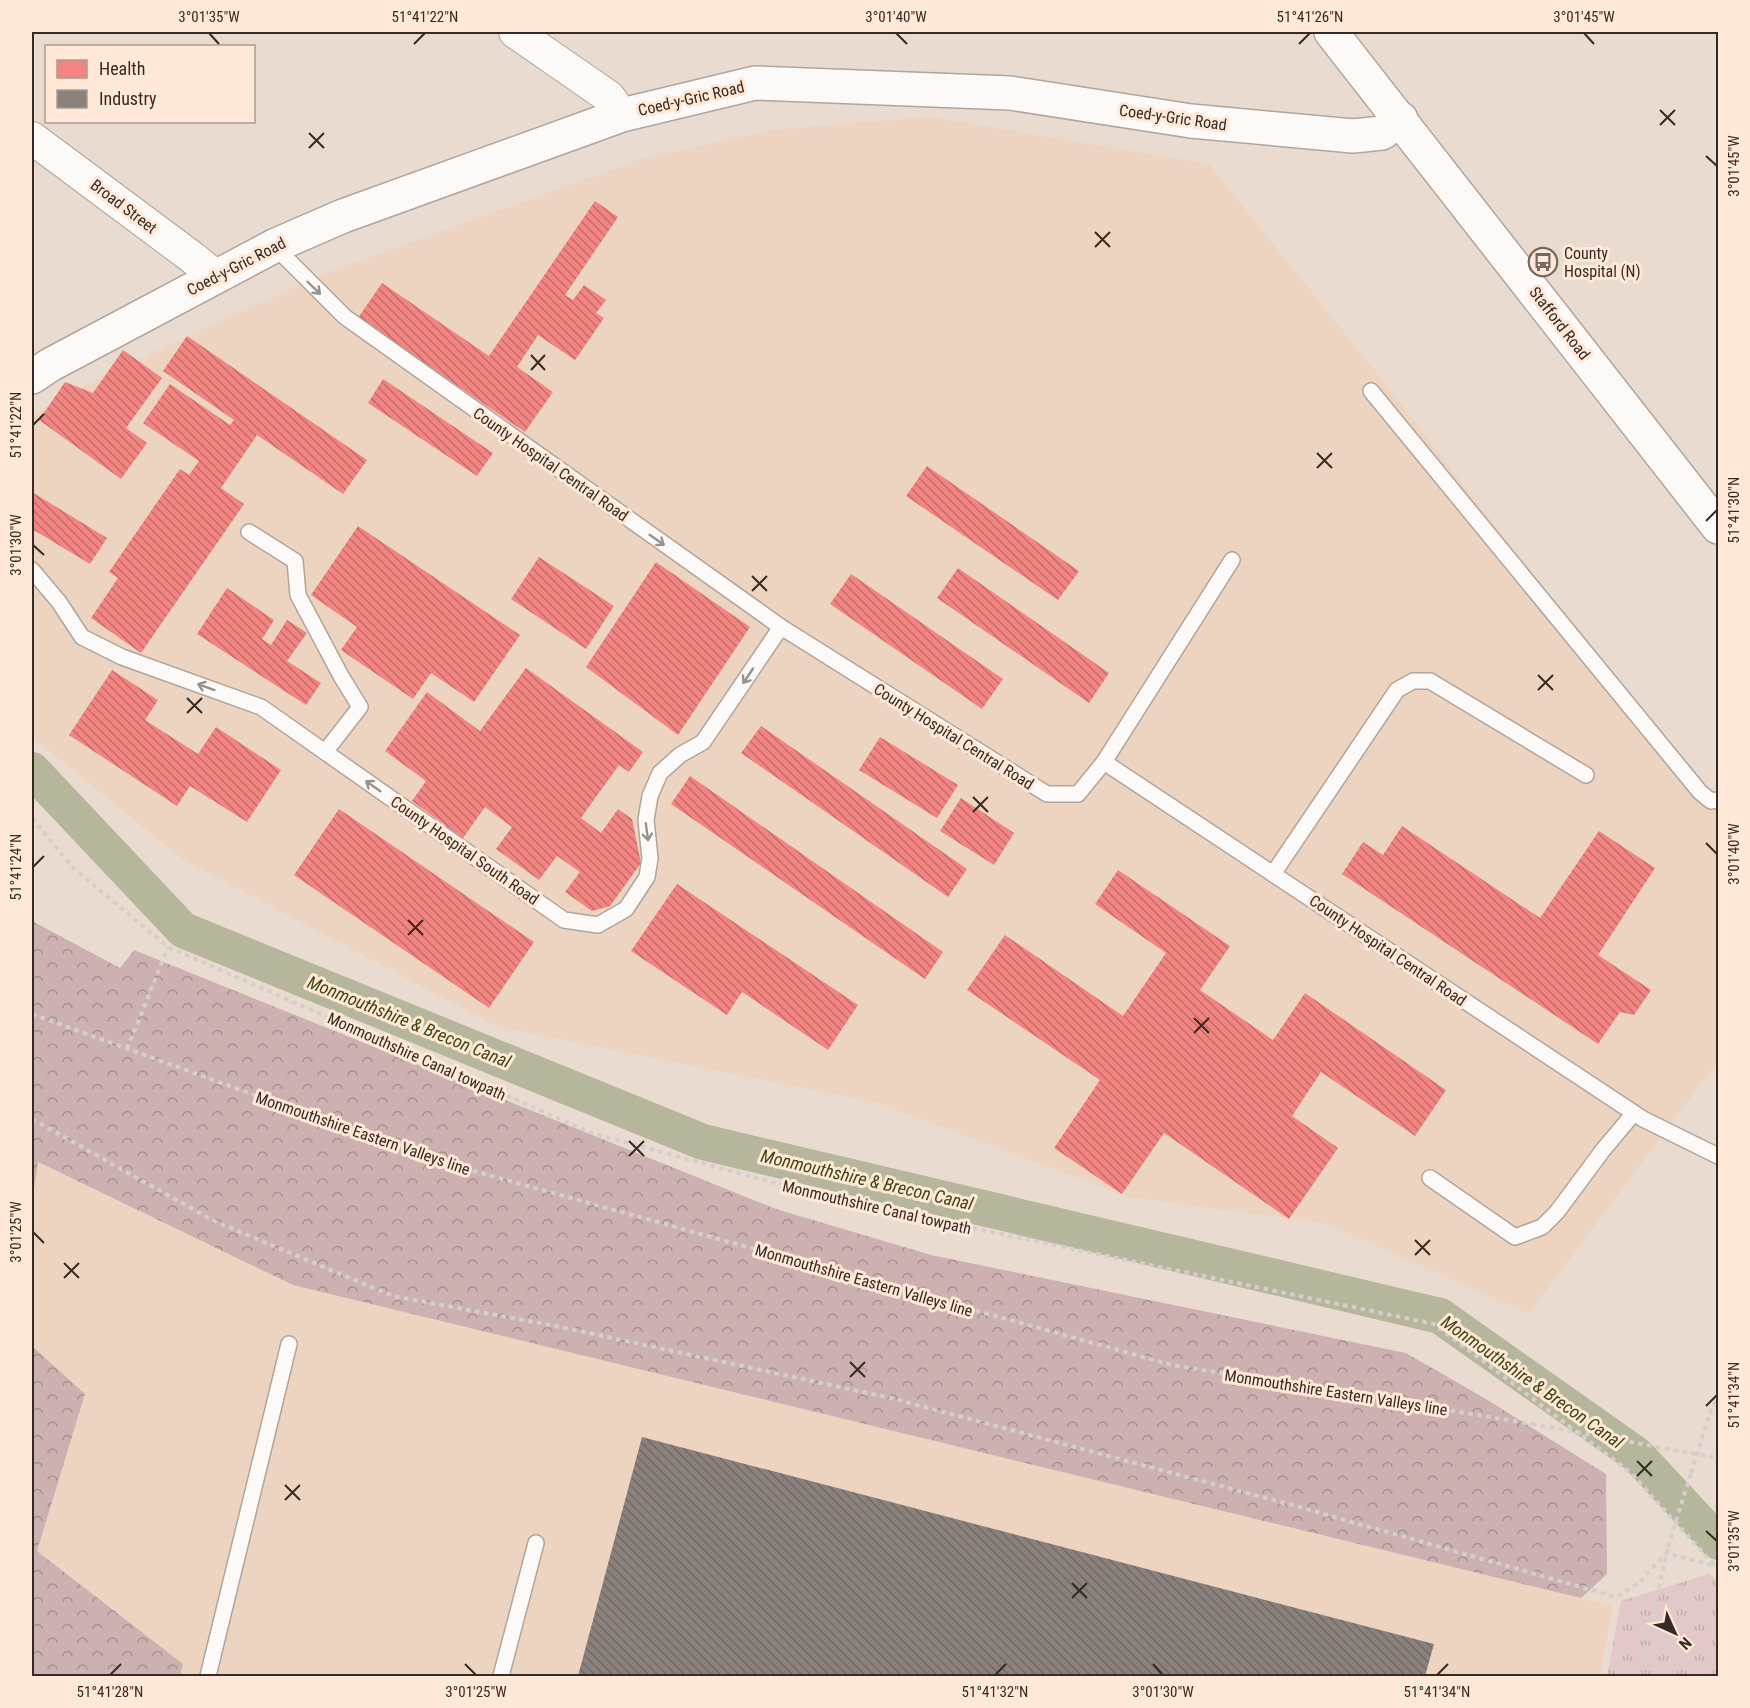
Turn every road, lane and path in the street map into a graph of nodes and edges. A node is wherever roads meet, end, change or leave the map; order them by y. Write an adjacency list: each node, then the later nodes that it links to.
1 (515, 32): 3 (street)
2 (1331, 32): 4 (street, Stafford Road)
3 (621, 114): 4 (street, Coed-y-Gric Road); 6 (street, Coed-y-Gric Road)
4 (1401, 119): 10 (street, Stafford Road)
5 (32, 138): 7 (street, Broad Street)
6 (274, 246): 7 (street, Coed-y-Gric Road); 14 (lane, County Hospital Central Road, one-way to 14)
7 (215, 276): 8 (street, Coed-y-Gric Road)
8 (32, 377)
9 (1371, 391): 18 (lane)
10 (1719, 527)
11 (249, 532): 15 (lane)
12 (1232, 560): 16 (lane)
13 (32, 570): 15 (lane, County Hospital South Road, one-way to 13)
14 (781, 627): 15 (lane, County Hospital South Road, one-way to 15); 16 (lane, County Hospital Central Road)
15 (325, 752)
16 (1104, 762): 20 (lane, County Hospital Central Road)
17 (1586, 775): 20 (lane)
18 (1719, 800)
19 (32, 818): 21 (path, Monmouthshire Canal towpath)
20 (1273, 874): 24 (lane, County Hospital Central Road)
21 (168, 947): 23 (path); 33 (path, Monmouthshire Canal towpath)
22 (32, 1014): 23 (path, Monmouthshire Eastern Valleys line)
23 (128, 1049): 30 (path, Monmouthshire Eastern Valleys line, bridge)
24 (1634, 1113): 26 (lane, County Hospital Central Road); 27 (lane)
25 (32, 1119): 32 (path)
26 (1719, 1156)
27 (1430, 1178)
28 (290, 1344): 34 (lane)
29 (1719, 1399): 32 (path, bridge)
30 (1719, 1458)
31 (536, 1542): 35 (lane)
32 (1666, 1553): 33 (path); 36 (path)
33 (1717, 1567)
34 (208, 1677)
35 (501, 1677)
36 (1640, 1677)

